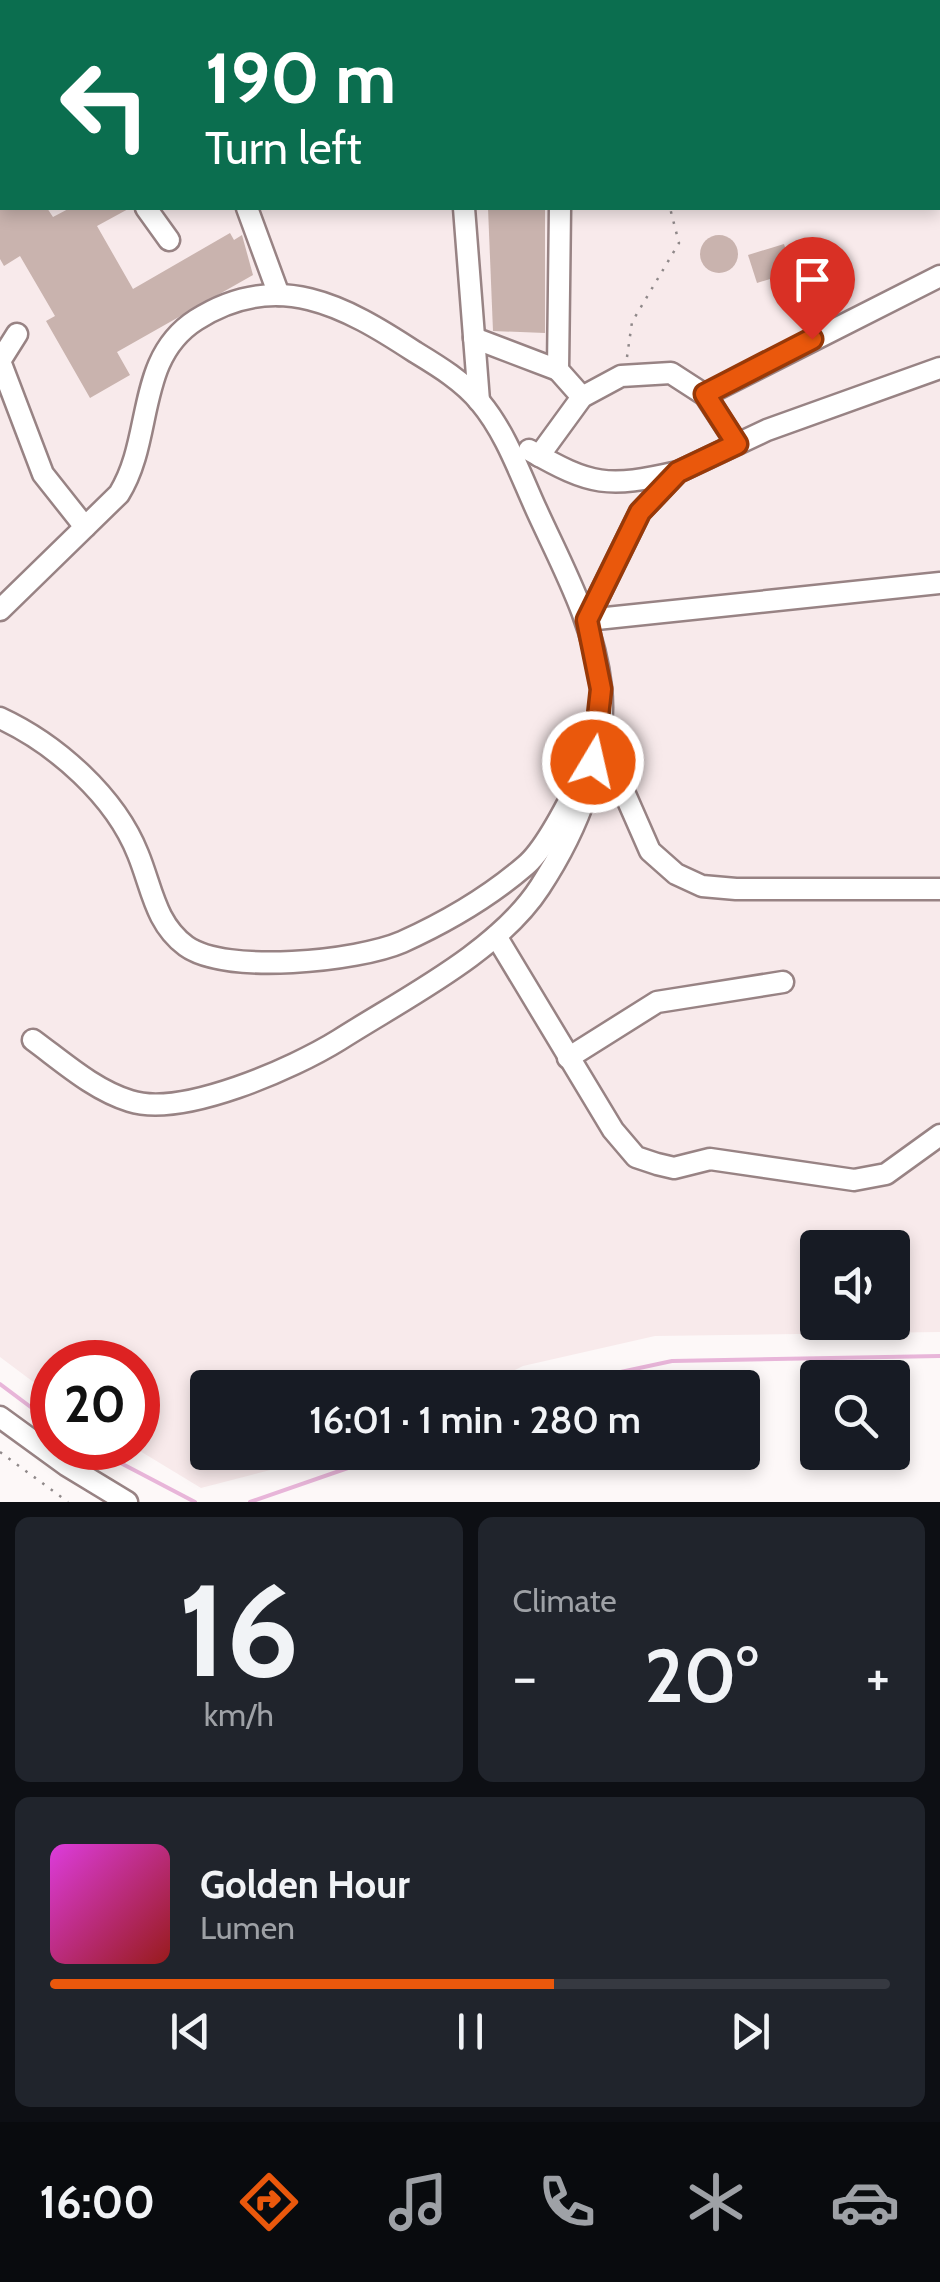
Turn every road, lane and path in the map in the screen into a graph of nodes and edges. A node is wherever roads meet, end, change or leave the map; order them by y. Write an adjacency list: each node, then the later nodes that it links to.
1 (147, 210): 6 (lane)
2 (248, 210): 8 (lane)
3 (464, 210): 10 (lane)
4 (560, 210): 12 (lane)
5 (671, 210): 13 (path)
6 (169, 240)
7 (940, 276): 14 (lane)
8 (279, 295): 16 (lane); 21 (lane)
9 (16, 334): 21 (lane)
10 (474, 338): 12 (lane); 16 (lane)
11 (940, 368): 18 (lane)
12 (558, 370): 15 (lane)
13 (621, 376): 14 (lane); 15 (lane)
14 (705, 394): 18 (lane)
15 (582, 397): 19 (lane)
16 (480, 400): 17 (lane)
17 (503, 436): 19 (lane); 24 (lane)
18 (737, 444): 20 (lane)
19 (539, 456): 20 (lane)
20 (678, 472): 24 (lane)
21 (85, 527): 23 (lane)
22 (940, 583): 24 (lane)
23 (0, 610)
24 (587, 620): 26 (lane)
25 (0, 718): 26 (lane)
26 (599, 735): 27 (lane); 28 (lane)
27 (940, 889)
28 (496, 936): 30 (lane); 31 (lane)
29 (783, 982): 31 (lane)
30 (33, 1040)
31 (568, 1058): 32 (lane)
32 (940, 1135)
33 (0, 1417): 36 (lane)
34 (0, 1452): 35 (path)
35 (68, 1502)
36 (128, 1502)

